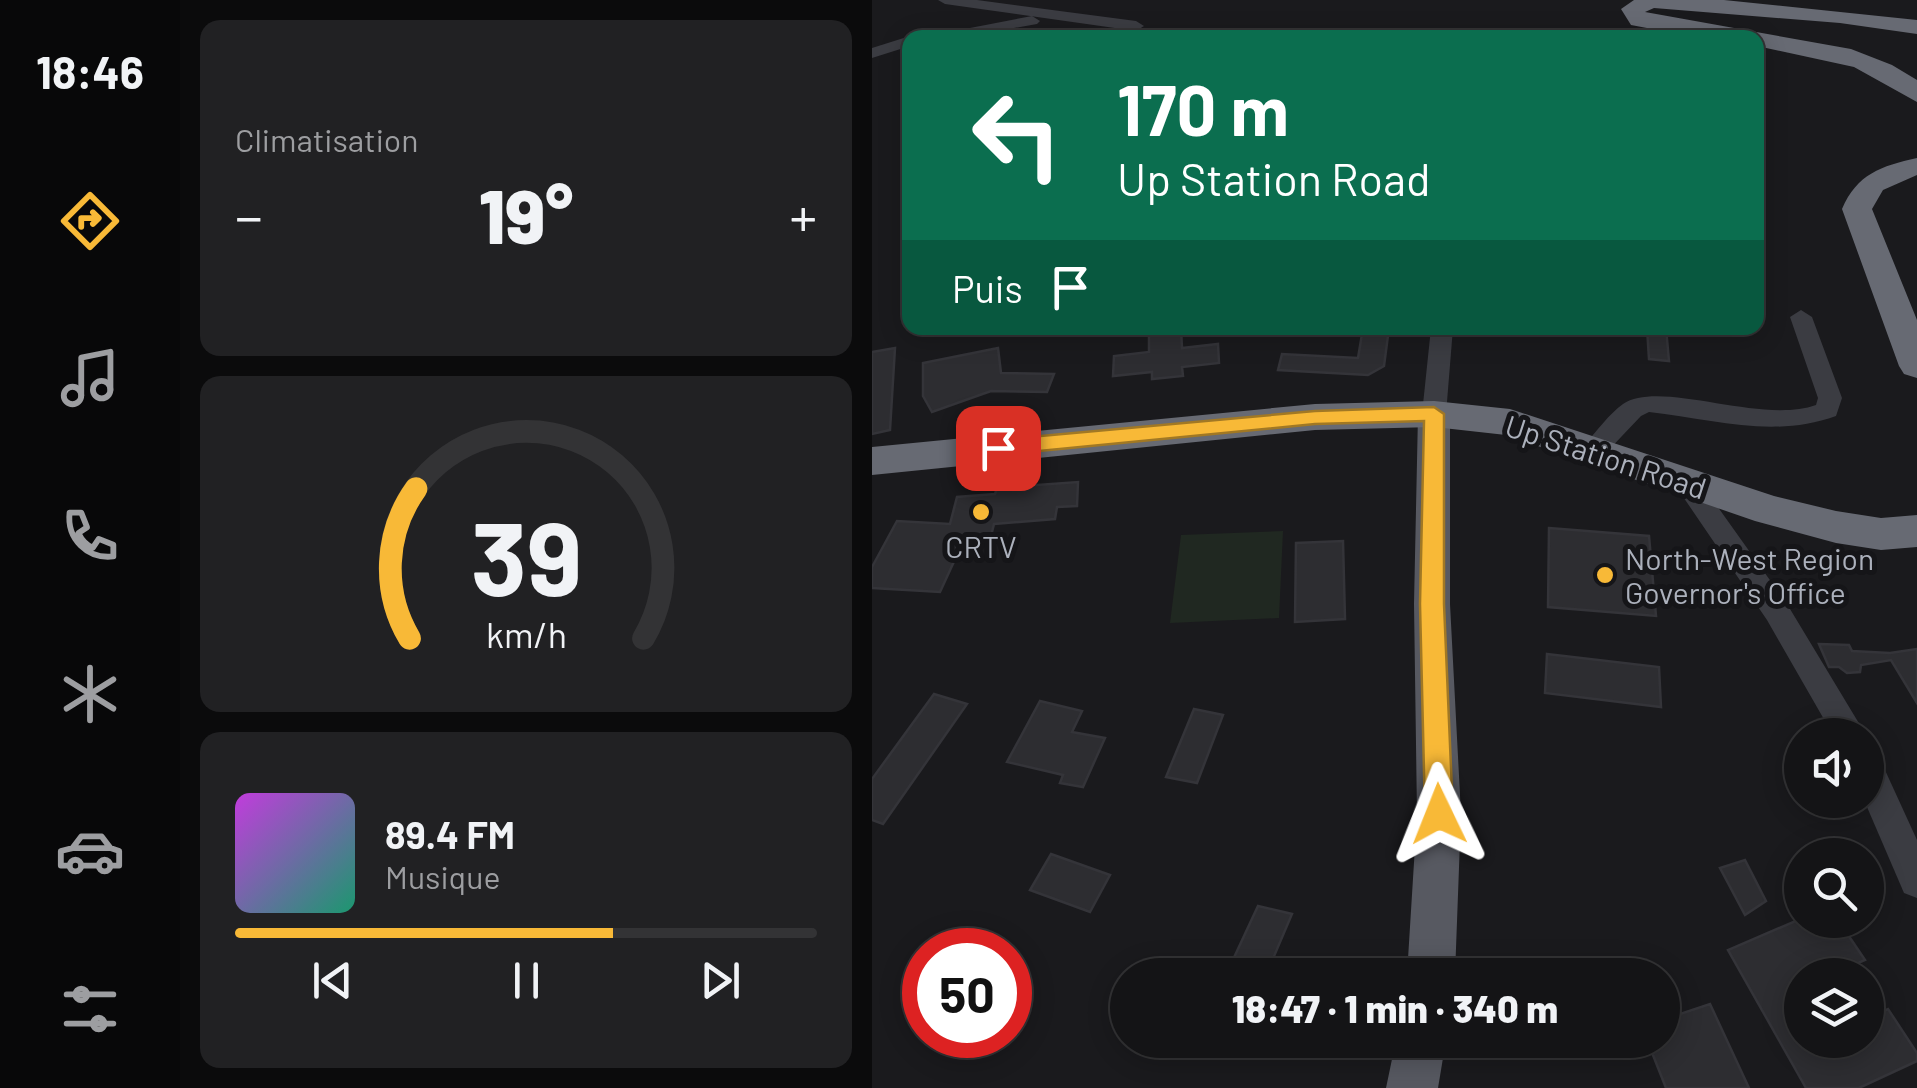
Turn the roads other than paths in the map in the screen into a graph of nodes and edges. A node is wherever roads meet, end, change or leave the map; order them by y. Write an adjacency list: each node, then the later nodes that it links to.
1 (946, 0): 2 (street)
2 (1057, 15): 4 (street); 5 (street)
3 (1916, 27): 6 (highway)
4 (1014, 30)
5 (1131, 30)
6 (1693, 30)
7 (1764, 41): 10 (highway)
8 (902, 43): 9 (street)
9 (872, 53)
10 (1916, 94)
11 (1916, 166): 14 (highway)
12 (1802, 317): 16 (street)
13 (1441, 335): 15 (street)
14 (1916, 366)
15 (1434, 414): 16 (highway, Up Station Road); 17 (highway, Up Station Road); 23 (main road)
16 (1594, 450): 18 (highway, Up Station Road)
17 (872, 461)
18 (1686, 482): 19 (highway, Up Station Road); 20 (street)
19 (1916, 531)
20 (1840, 718)
21 (1884, 807): 22 (street)
22 (1916, 881)
23 (1432, 958)
24 (1417, 1058): 25 (main road)
25 (1412, 1088)

